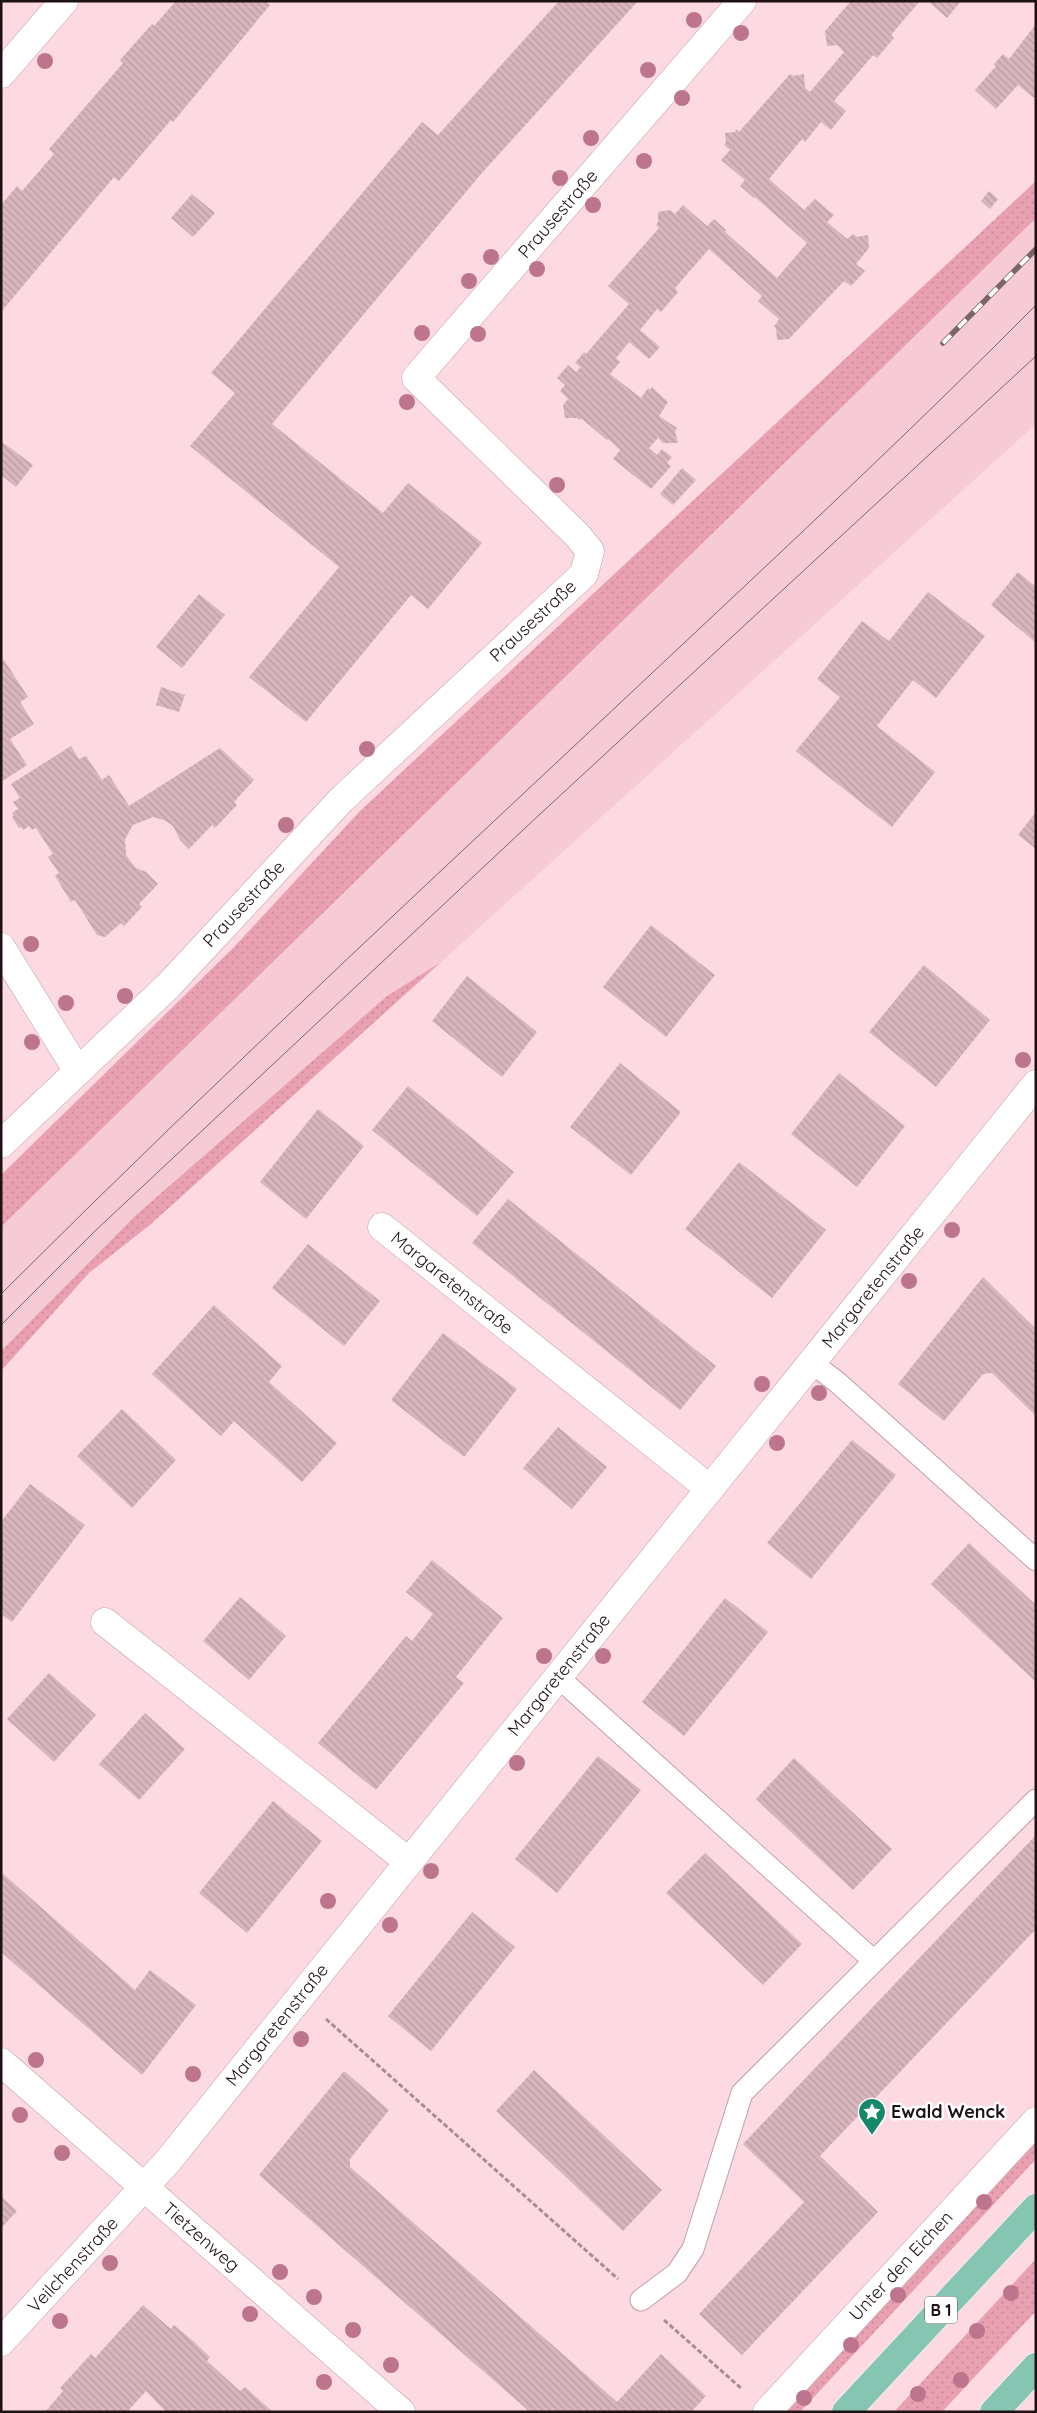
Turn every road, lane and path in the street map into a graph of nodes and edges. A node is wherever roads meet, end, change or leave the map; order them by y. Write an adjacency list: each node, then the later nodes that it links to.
1 (64, 1): 3 (street)
2 (742, 1): 5 (street, Prausestraße)
3 (1, 74)
4 (1, 947): 5 (street)
5 (78, 1070): 7 (street, Prausestraße)
6 (1036, 1084): 9 (street, Margaretenstraße)
7 (1, 1144)
8 (382, 1228): 10 (street, Margaretenstraße)
9 (812, 1362): 10 (street, Margaretenstraße); 11 (lane)
10 (710, 1489): 13 (street, Margaretenstraße)
11 (1036, 1560)
12 (105, 1622): 15 (street)
13 (558, 1677): 15 (street, Margaretenstraße); 16 (lane)
14 (1036, 1800): 16 (lane)
15 (409, 1862): 17 (street, Margaretenstraße)
16 (874, 1961): 22 (lane)
17 (300, 1997): 20 (street, Margaretenstraße); 22 (path)
18 (1, 2062): 20 (street, Tietzenweg)
19 (1036, 2121): 25 (street, Unter den Eichen)
20 (145, 2188): 23 (street, Veilchenstraße); 26 (street, Tietzenweg)
21 (1036, 2208): 27 (main road, B 1)
22 (641, 2300): 25 (path)
23 (1, 2342)
24 (1036, 2367): 28 (main road)
25 (757, 2403)
26 (401, 2412)
27 (846, 2412)
28 (994, 2412)

